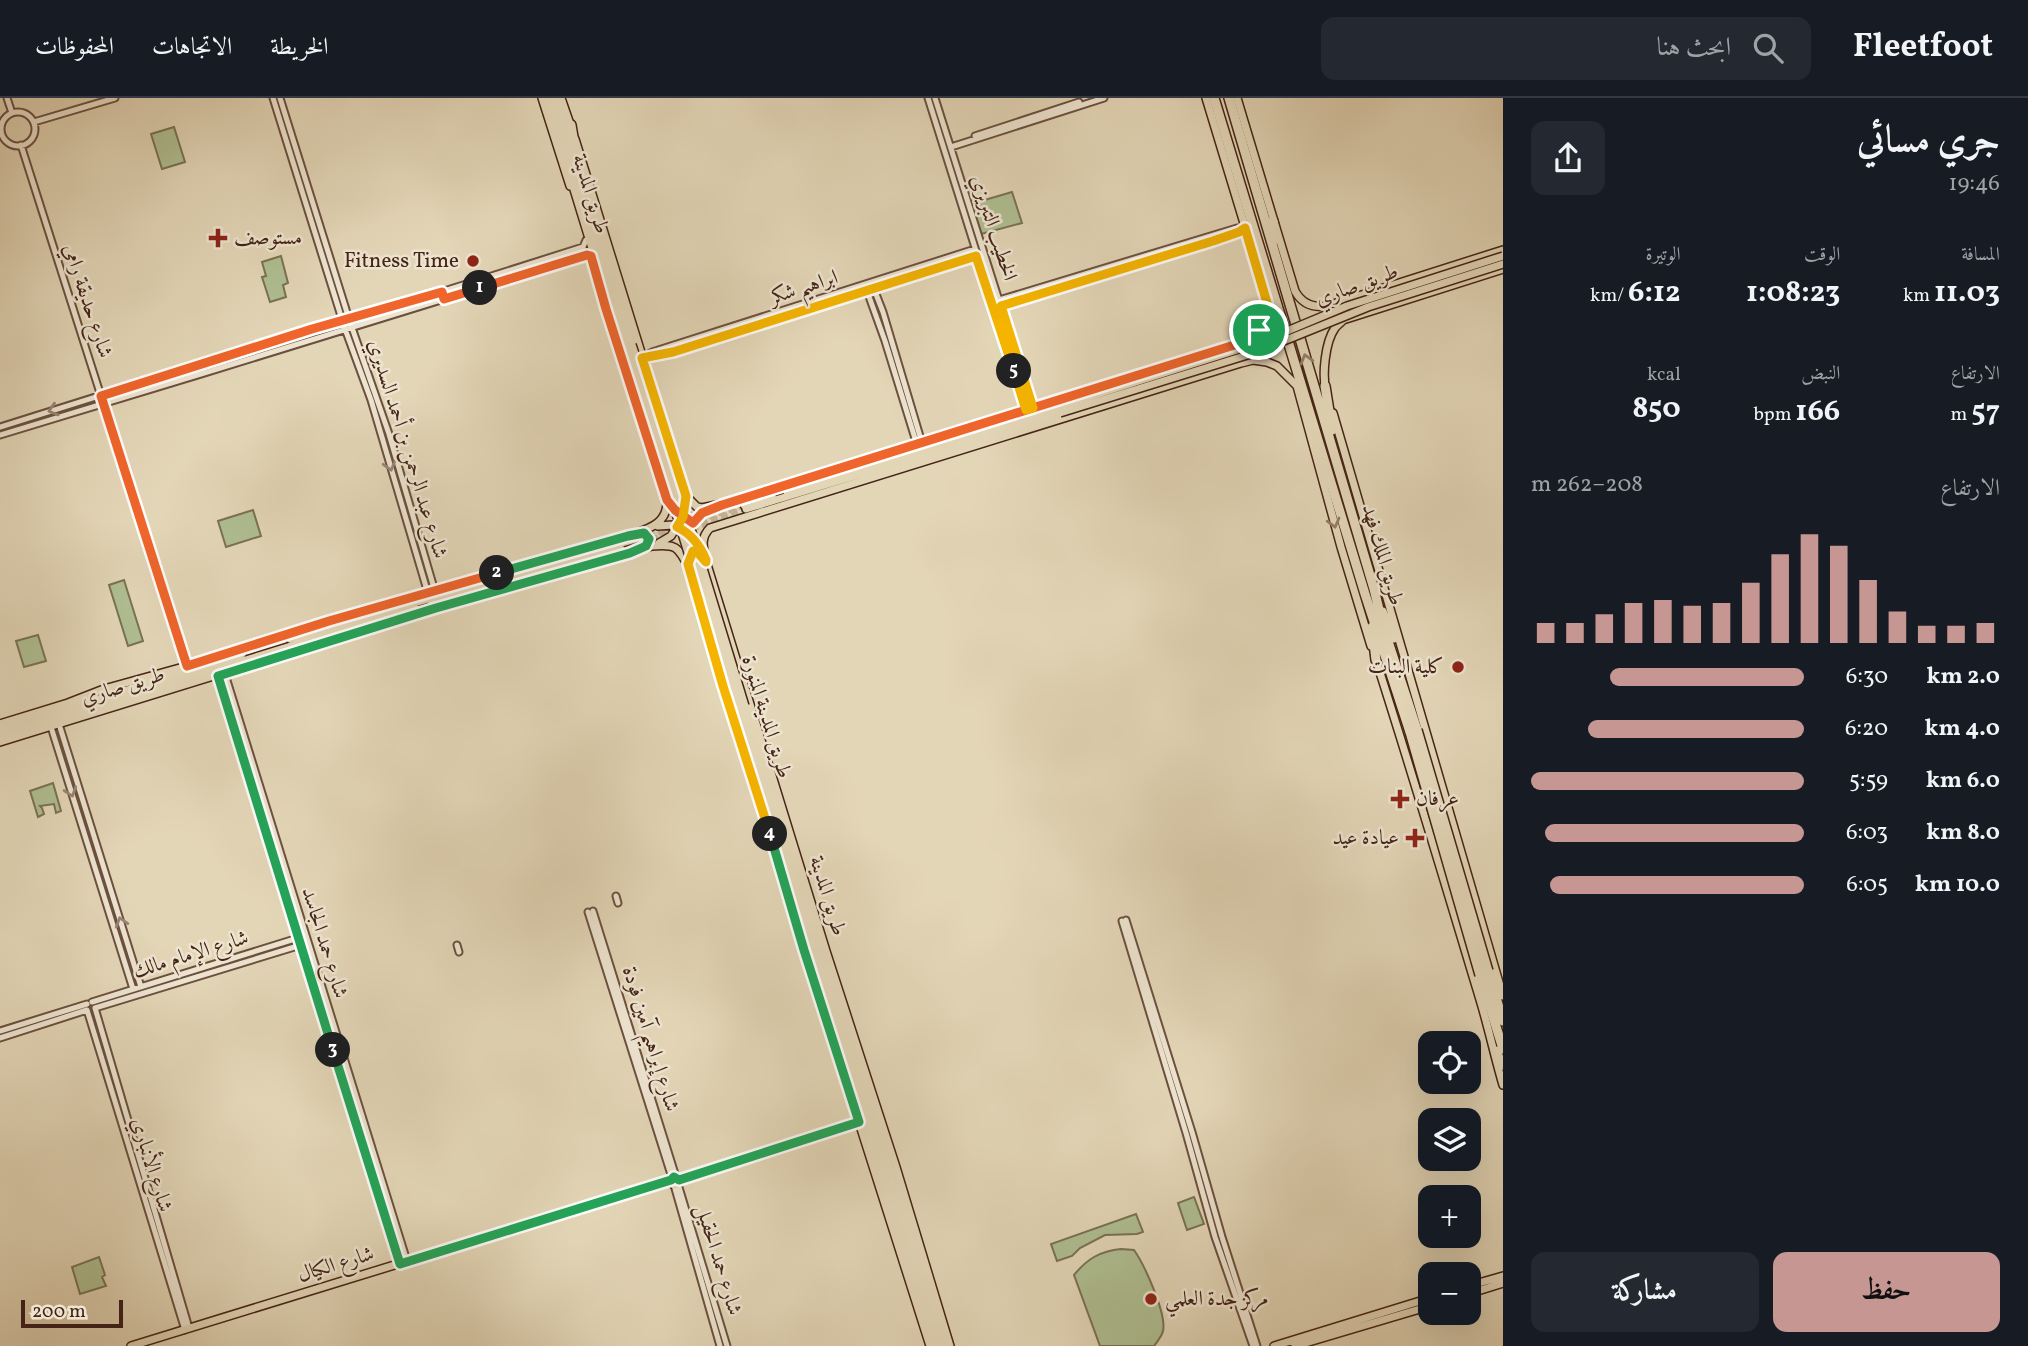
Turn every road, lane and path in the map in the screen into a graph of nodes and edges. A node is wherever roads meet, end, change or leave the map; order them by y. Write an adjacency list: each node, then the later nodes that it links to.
1 (7, 98): 17 (street)
2 (115, 98): 18 (street)
3 (273, 98): 46 (street, شارع عبد الرحمن بن أحمد السديري)
4 (280, 98): 45 (street, شارع عبد الرحمن بن أحمد السديري)
5 (542, 98): 21 (main road, طريق المدينة)
6 (548, 98): 26 (highway, طريق المدينة المنورة)
7 (555, 98): 25 (highway, طريق المدينة المنورة)
8 (561, 98): 19 (main road, طريق المدينة)
9 (928, 98): 31 (street, الخطيب التبريزي)
10 (935, 98): 23 (street, الخطيب التبريزي)
11 (1092, 98): 23 (street)
12 (1104, 98): 23 (street)
13 (1207, 98): 24 (main road, طريق الملك فهد); 28 (main road)
14 (1214, 98): 24 (highway, طريق الملك فهد)
15 (1229, 98): 38 (highway, طريق الملك فهد)
16 (1237, 98): 27 (main road)
17 (12, 113): 18 (street); 20 (street)
18 (34, 122): 22 (street)
19 (570, 125): 25 (highway); 51 (main road, طريق المدينة)
20 (1, 133): 22 (street)
21 (554, 138): 26 (highway); 29 (main road, طريق المدينة)
22 (21, 145): 53 (street, شارع حديقة رامي)
23 (950, 146): 44 (street, الخطيب التبريزي)
24 (1235, 172): 28 (highway, طريق الملك فهد)
25 (584, 192): 39 (highway, طريق المدينة المنورة)
26 (581, 207): 50 (highway, طريق المدينة المنورة)
27 (1273, 221): 30 (main road); 38 (highway)
28 (1247, 224): 40 (highway); 44 (street); 84 (highway, طريق الملك فهد)
29 (586, 240): 32 (street); 33 (main road, طريق المدينة)
30 (1503, 250)
31 (976, 253): 41 (street); 49 (street, ابراهيم شكر); 55 (street, الخطيب التبريزي)
32 (557, 256): 35 (street); 42 (street)
33 (591, 256): 35 (street); 50 (main road, طريق المدينة)
34 (1503, 256): 56 (main road, طريق صاري, bridge)
35 (559, 264): 43 (street)
36 (1503, 264): 56 (main road, طريق صاري, bridge)
37 (1503, 270): 52 (main road)
38 (1283, 282): 60 (highway, طريق الملك فهد, one-way to 38)
39 (612, 283): 50 (highway, طريق المدينة المنورة); 51 (main road, طريق المدينة)
40 (1262, 283): 55 (main road)
41 (870, 290): 49 (street); 59 (street)
42 (442, 292): 43 (street); 45 (street)
43 (444, 299): 47 (street)
44 (1000, 303): 55 (street, الخطيب التبريزي)
45 (349, 319): 46 (street); 47 (street, شارع عبد الرحمن بن أحمد السديري)
46 (342, 321): 48 (street, شارع عبد الرحمن بن أحمد السديري); 53 (street)
47 (352, 326): 48 (street); 78 (street, شارع عبد الرحمن بن أحمد السديري)
48 (345, 329): 54 (street); 79 (street, شارع عبد الرحمن بن أحمد السديري, one-way to 79)
49 (717, 335): 51 (street, ابراهيم شكر)
50 (624, 346): 62 (main road, طريق المدينة); 93 (highway, طريق المدينة المنورة, bridge)
51 (642, 358): 61 (main road, طريق المدينة)
52 (1325, 386): 60 (highway); 91 (main road)
53 (101, 396): 54 (street, شارع حديقة رامي); 57 (street, one-way to 57)
54 (103, 404): 58 (street); 88 (street, شارع حديقة رامي)
55 (1030, 409): 59 (main road)
56 (1059, 410): 65 (main road, طريق صاري)
57 (0, 427)
58 (0, 435)
59 (920, 444): 65 (main road)
60 (1338, 466): 82 (highway, طريق الملك فهد)
61 (681, 481): 62 (main road); 63 (main road, طريق المدينة)
62 (663, 489): 64 (main road, طريق المدينة)
63 (686, 496): 66 (main road); 67 (main road, طريق المدينة)
64 (667, 500): 67 (main road); 69 (main road)
65 (746, 507): 66 (main road); 66 (main road); 87 (main road, one-way to 87)
66 (723, 514): 68 (main road); 68 (main road); 76 (main road)
67 (683, 517): 68 (main road); 70 (main road, طريق المدينة)
68 (693, 523): 71 (main road, طريق المدينة)
69 (655, 526): 70 (main road, طريق المدينة); 72 (main road)
70 (677, 527): 71 (main road, طريق المدينة); 73 (main road, طريق المدينة)
71 (688, 533): 76 (main road, طريق المدينة); 77 (main road, طريق المدينة)
72 (631, 537): 75 (main road); 80 (main road, طريق صاري); 81 (main road)
73 (652, 546): 75 (main road, طريق صاري); 77 (main road)
74 (621, 549): 99 (main road, طريق صاري)
75 (635, 551): 90 (main road, طريق صاري)
76 (706, 561): 77 (main road); 94 (main road, طريق المدينة)
77 (689, 566): 93 (main road, طريق المدينة)
78 (428, 568): 79 (street); 83 (street, شارع عبد الرحمن بن أحمد السديري)
79 (421, 570): 83 (street, شارع عبد الرحمن بن أحمد السديري)
80 (490, 581): 81 (main road); 86 (main road, طريق صاري)
81 (466, 582): 83 (main road)
82 (1374, 589): 91 (main road); 98 (highway, طريق الملك فهد)
83 (432, 592): 85 (main road)
84 (1366, 594): 87 (highway); 98 (highway, طريق الملك فهد)
85 (310, 628): 86 (main road); 88 (main road)
86 (295, 638): 92 (main road, طريق صاري)
87 (1376, 660): 102 (main road)
88 (187, 666): 89 (main road)
89 (169, 671): 92 (main road); 95 (main road)
90 (222, 679): 96 (main road, طريق صاري); 114 (street, شارع حمد الجاسد); 147 (street, شارع حمد الجاسد)
91 (1410, 679): 100 (main road)
92 (95, 699): 97 (main road, طريق صاري)
93 (738, 711): 103 (highway, طريق المدينة المنورة); 106 (highway, طريق المدينة المنورة); 118 (main road, طريق المدينة)
94 (752, 715): 103 (highway); 117 (main road, طريق المدينة)
95 (0, 724)
96 (55, 725): 101 (main road, طريق صاري); 104 (street); 105 (street, one-way to 105)
97 (0, 730)
98 (1413, 731): 123 (highway, طريق الملك فهد, bridge)
99 (0, 736)
100 (1429, 740): 102 (main road); 107 (main road)
101 (0, 742)
102 (1406, 754): 111 (main road)
103 (770, 789): 108 (highway, طريق المدينة المنورة)
104 (97, 846): 105 (street); 119 (street, one-way to 104)
105 (89, 848): 121 (street)
106 (783, 857): 118 (highway); 138 (highway, طريق المدينة المنورة)
107 (1472, 891): 111 (main road); 123 (main road)
108 (802, 894): 117 (highway); 136 (highway, طريق المدينة المنورة)
109 (616, 896): 110 (street)
110 (618, 903)
111 (1452, 907): 128 (main road)
112 (591, 911): 142 (street, شارع إبراهيم آمين فودة)
113 (1124, 920): 164 (street)
114 (298, 938): 116 (street, شارع حمد الجاسد); 124 (street, شارع الإمام مالك)
115 (457, 945): 120 (street)
116 (300, 946): 127 (street, شارع الإمام مالك); 147 (street, شارع حمد الجاسد)
117 (825, 948): 132 (main road, طريق المدينة)
118 (804, 950): 130 (main road, طريق المدينة)
119 (130, 953): 121 (street); 124 (street)
120 (459, 953)
121 (122, 956): 125 (street)
122 (1503, 965): 123 (main road)
123 (1491, 972): 126 (main road); 129 (highway, طريق الملك فهد); 134 (highway, طريق الملك فهد)
124 (141, 987): 125 (street, شارع الإمام مالك)
125 (133, 989): 127 (street, شارع الإمام مالك)
126 (1503, 996)
127 (90, 1006): 131 (street, شارع الإمام مالك); 133 (street, شارع الإمام مالك); 155 (street, شارع الأنباري)
128 (1482, 1006): 135 (main road); 137 (main road)
129 (1503, 1021)
130 (830, 1029): 138 (highway); 139 (main road, طريق المدينة)
131 (0, 1031)
132 (853, 1033): 136 (highway); 143 (main road, طريق المدينة)
133 (0, 1038)
134 (1503, 1049)
135 (1503, 1066)
136 (862, 1083): 140 (highway, طريق المدينة المنورة)
137 (1503, 1085)
138 (861, 1106): 141 (highway, طريق المدينة المنورة)
139 (859, 1122): 142 (main road, شارع الكيال); 144 (main road, طريق المدينة)
140 (874, 1122): 143 (highway); 162 (highway, طريق المدينة المنورة)
141 (882, 1178): 146 (highway); 161 (highway, طريق المدينة المنورة)
142 (675, 1181): 145 (street, شارع حمد الحقيل); 147 (main road, شارع الكيال); 157 (main road, شارع الكيال)
143 (901, 1186): 148 (main road, طريق المدينة)
144 (898, 1247): 146 (main road, طريق المدينة); 160 (main road, طريق المدينة)
145 (698, 1257): 158 (street, شارع حمد الحقيل); 159 (street, شارع حمد الحقيل)
146 (902, 1257): 160 (main road, طريق المدينة)
147 (403, 1263): 155 (main road, شارع الكيال)
148 (928, 1274): 163 (main road, طريق المدينة); 163 (main road, طريق المدينة)
149 (1503, 1276): 150 (main road)
150 (1481, 1282)
151 (1503, 1283): 152 (main road)
152 (1481, 1290)
153 (1418, 1302): 165 (main road)
154 (1418, 1310): 166 (main road)
155 (187, 1329): 156 (main road, شارع الكيال)
156 (131, 1346)
157 (147, 1346)
158 (720, 1346)
159 (727, 1346)
160 (928, 1346)
161 (936, 1346)
162 (944, 1346)
163 (953, 1346)
164 (1255, 1346)
165 (1274, 1346)
166 (1295, 1346)

